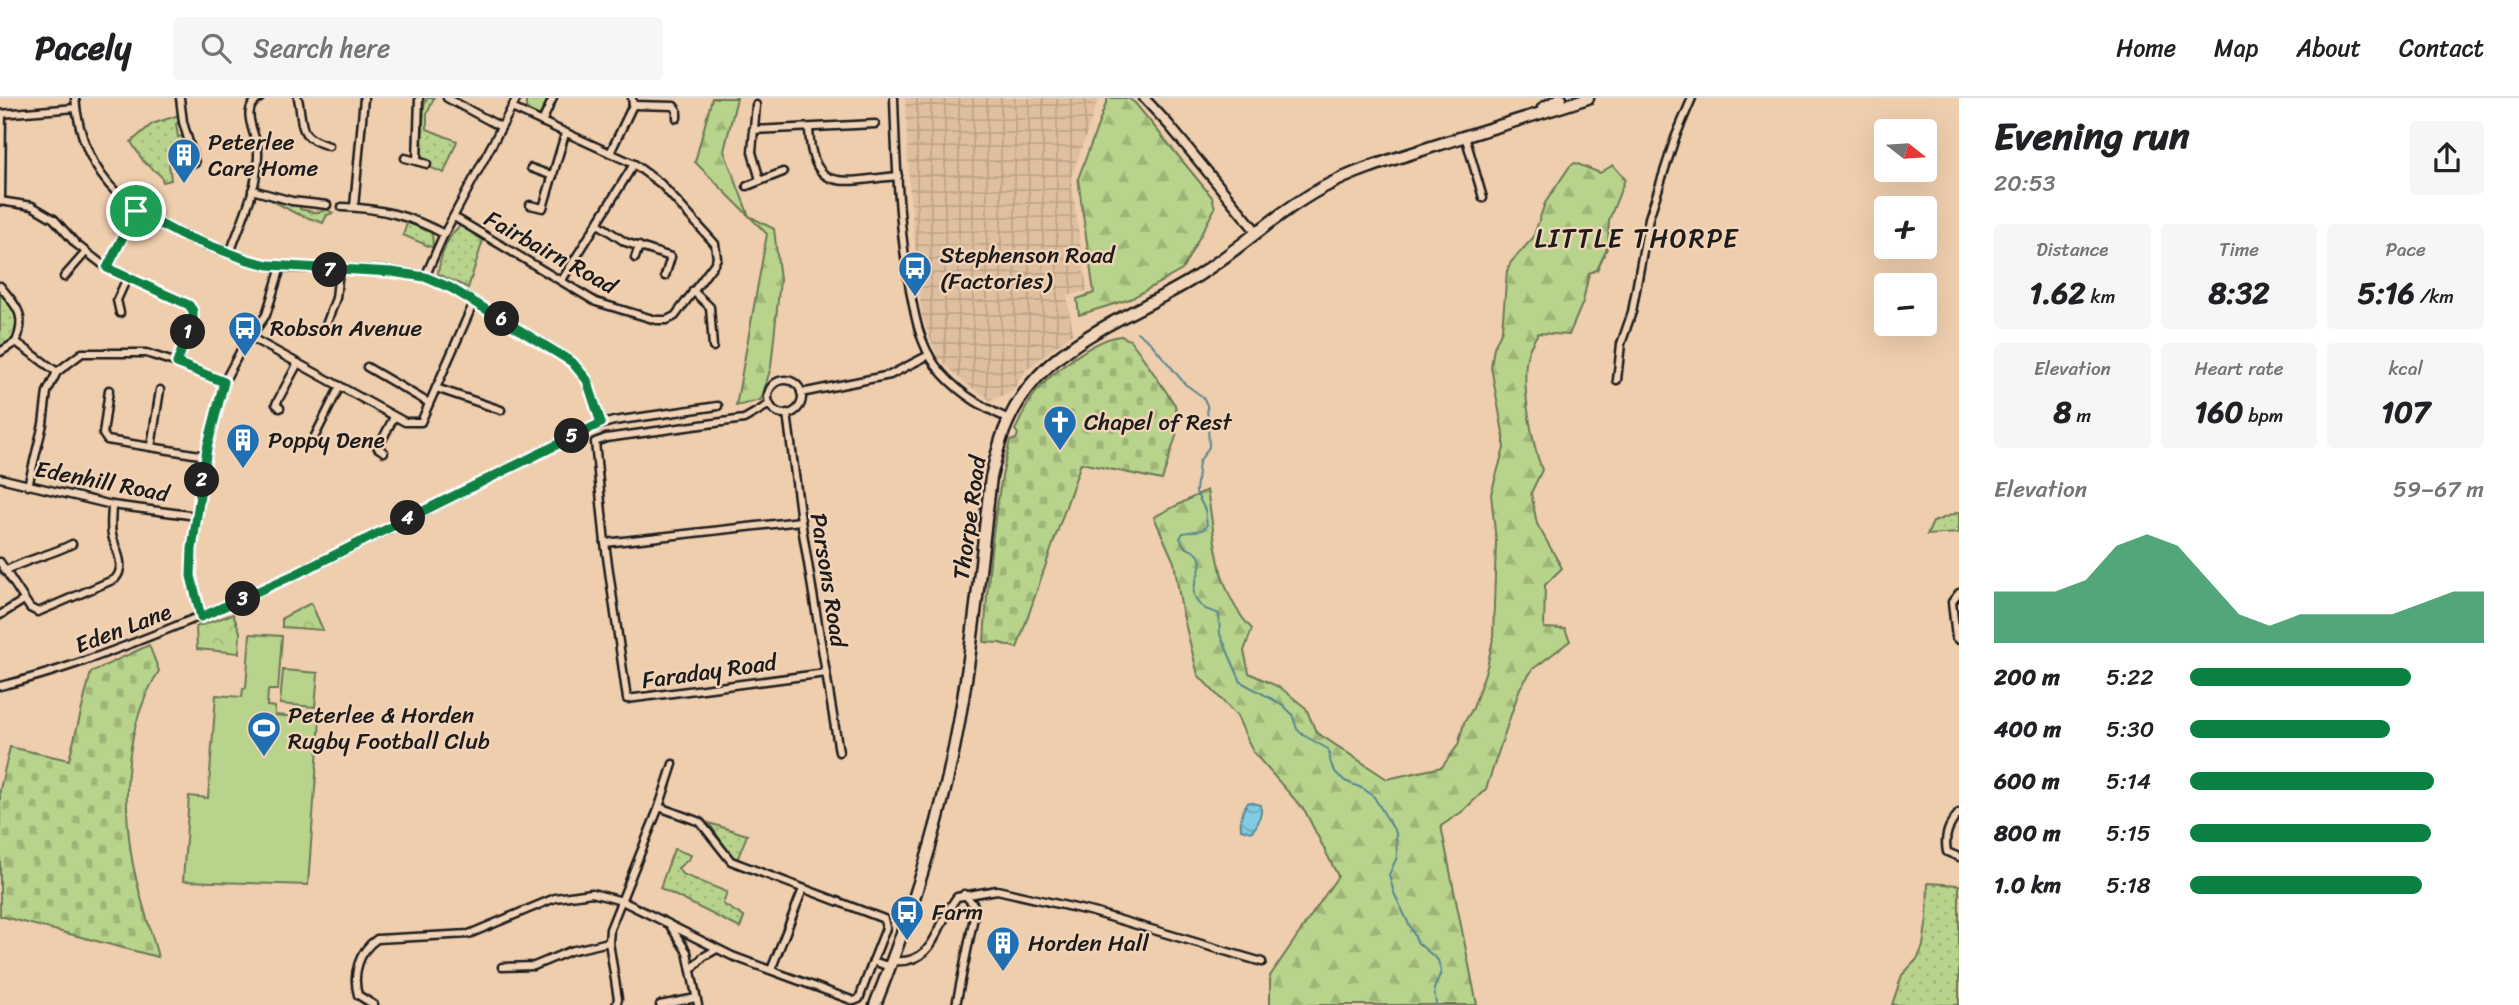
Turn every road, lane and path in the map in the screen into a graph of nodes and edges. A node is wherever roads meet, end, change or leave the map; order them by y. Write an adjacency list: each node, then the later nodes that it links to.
1 (75, 98): 17 (street)
2 (180, 98): 33 (street)
3 (260, 98): 42 (street)
4 (298, 98): 29 (street)
5 (364, 98): 48 (street)
6 (419, 98): 32 (street)
7 (447, 98): 24 (street)
8 (517, 98): 18 (street)
9 (553, 98): 22 (street)
10 (894, 98): 39 (street)
11 (1144, 98): 52 (street)
12 (1561, 98): 21 (main road, Thorpe Road)
13 (1588, 98): 21 (main road, Thorpe Road)
14 (1692, 98): 80 (street)
15 (633, 102): 20 (street); 30 (street)
16 (756, 105): 26 (street)
17 (76, 108): 19 (street); 49 (street)
18 (512, 108): 22 (street, Fairbairn Road); 24 (street)
19 (1, 114): 44 (street)
20 (677, 118)
21 (1521, 119): 28 (main road, Thorpe Road)
22 (542, 122): 27 (street, Fairbairn Road)
23 (875, 124): 25 (street)
24 (501, 127): 50 (street)
25 (809, 129): 26 (street); 39 (street)
26 (753, 130): 40 (street)
27 (565, 134): 30 (street, Fairbairn Road); 38 (street)
28 (1465, 136): 43 (street); 52 (main road, Thorpe Road)
29 (329, 146)
30 (610, 153): 35 (street, Fairbairn Road)
31 (405, 158): 32 (street)
32 (417, 161): 34 (street)
33 (195, 163)
34 (427, 164)
35 (634, 164): 51 (street); 67 (street, Fairbairn Road)
36 (531, 169): 38 (street)
37 (783, 172): 40 (street)
38 (553, 176): 46 (street)
39 (898, 176): 75 (street)
40 (760, 180): 41 (street)
41 (747, 186)
42 (252, 190): 45 (street); 56 (street)
43 (1483, 198)
44 (0, 201): 55 (street)
45 (327, 205)
46 (530, 205)
47 (342, 207): 48 (street)
48 (354, 207): 53 (street)
49 (136, 211): 56 (street); 59 (street)
50 (454, 217): 53 (street); 65 (street, Fairbairn Road)
51 (597, 223): 54 (street); 65 (street)
52 (1256, 231): 94 (main road, Thorpe Road)
53 (444, 234): 63 (street)
54 (639, 246): 57 (street); 61 (street)
55 (86, 253): 59 (street); 62 (street)
56 (230, 253): 58 (street)
57 (635, 258)
58 (281, 267): 60 (street); 71 (street)
59 (107, 268): 64 (street)
60 (340, 270): 63 (street); 70 (street)
61 (665, 276)
62 (64, 277)
63 (425, 277): 68 (street)
64 (127, 278): 69 (street); 76 (street)
65 (562, 280): 67 (street, Fairbairn Road)
66 (0, 286): 72 (street)
67 (693, 291): 73 (street)
68 (474, 302): 83 (street); 95 (street)
69 (120, 313)
70 (326, 325)
71 (250, 337): 77 (street); 81 (street)
72 (16, 342): 74 (street); 79 (street)
73 (713, 347)
74 (0, 352)
75 (929, 355): 86 (street); 94 (street)
76 (177, 363): 79 (street); 81 (street)
77 (298, 363): 82 (street); 90 (street)
78 (367, 367): 87 (street)
79 (57, 372): 101 (street)
80 (1617, 380)
81 (224, 382): 99 (street)
82 (340, 386): 93 (street); 96 (street)
83 (436, 388): 87 (street); 91 (street)
84 (109, 390): 97 (street)
85 (160, 390): 97 (street)
86 (801, 394): 88 (street); 92 (street)
87 (429, 403): 93 (street)
88 (770, 404): 92 (street); 105 (street)
89 (718, 406): 95 (street, Eden Lane)
90 (280, 408)
91 (501, 410)
92 (787, 413): 104 (street, Parsons Road)
93 (394, 416): 98 (street)
94 (1009, 419): 129 (main road, Thorpe Road)
95 (601, 423): 112 (street, Eden Lane)
96 (315, 436)
97 (151, 447): 99 (street)
98 (384, 452)
99 (206, 456): 103 (street)
100 (0, 480): 101 (street, Edenhill Road)
101 (28, 486): 102 (street, Edenhill Road)
102 (112, 505): 103 (street, Edenhill Road); 110 (street)
103 (197, 516): 112 (street)
104 (801, 521): 105 (street); 114 (street, Parsons Road)
105 (606, 543): 114 (street, Faraday Road)
106 (72, 544): 108 (street)
107 (0, 562): 108 (street)
108 (5, 570): 110 (street)
109 (1959, 593): 113 (street)
110 (24, 600): 111 (street)
111 (0, 615)
112 (201, 617): 115 (street, Eden Lane)
113 (1959, 640)
114 (826, 673): 116 (street, Parsons Road)
115 (0, 686)
116 (839, 752)
117 (673, 764): 118 (street)
118 (659, 807): 121 (street); 123 (street)
119 (1959, 814): 120 (street)
120 (1959, 857)
121 (803, 889): 127 (street); 132 (street)
122 (964, 894): 128 (street); 129 (street); 138 (street)
123 (622, 901): 124 (street); 125 (street); 134 (street)
124 (669, 924): 126 (street); 131 (street)
125 (609, 942): 130 (street); 135 (street)
126 (717, 949): 131 (street); 132 (street)
127 (873, 961): 129 (street); 132 (street)
128 (1262, 962)
129 (892, 964): 137 (main road, Thorpe Road)
130 (502, 967)
131 (691, 970): 133 (street)
132 (771, 970)
133 (697, 1001): 136 (street)
134 (374, 1005)
135 (616, 1005)
136 (660, 1005)
137 (876, 1005)
138 (957, 1005)

